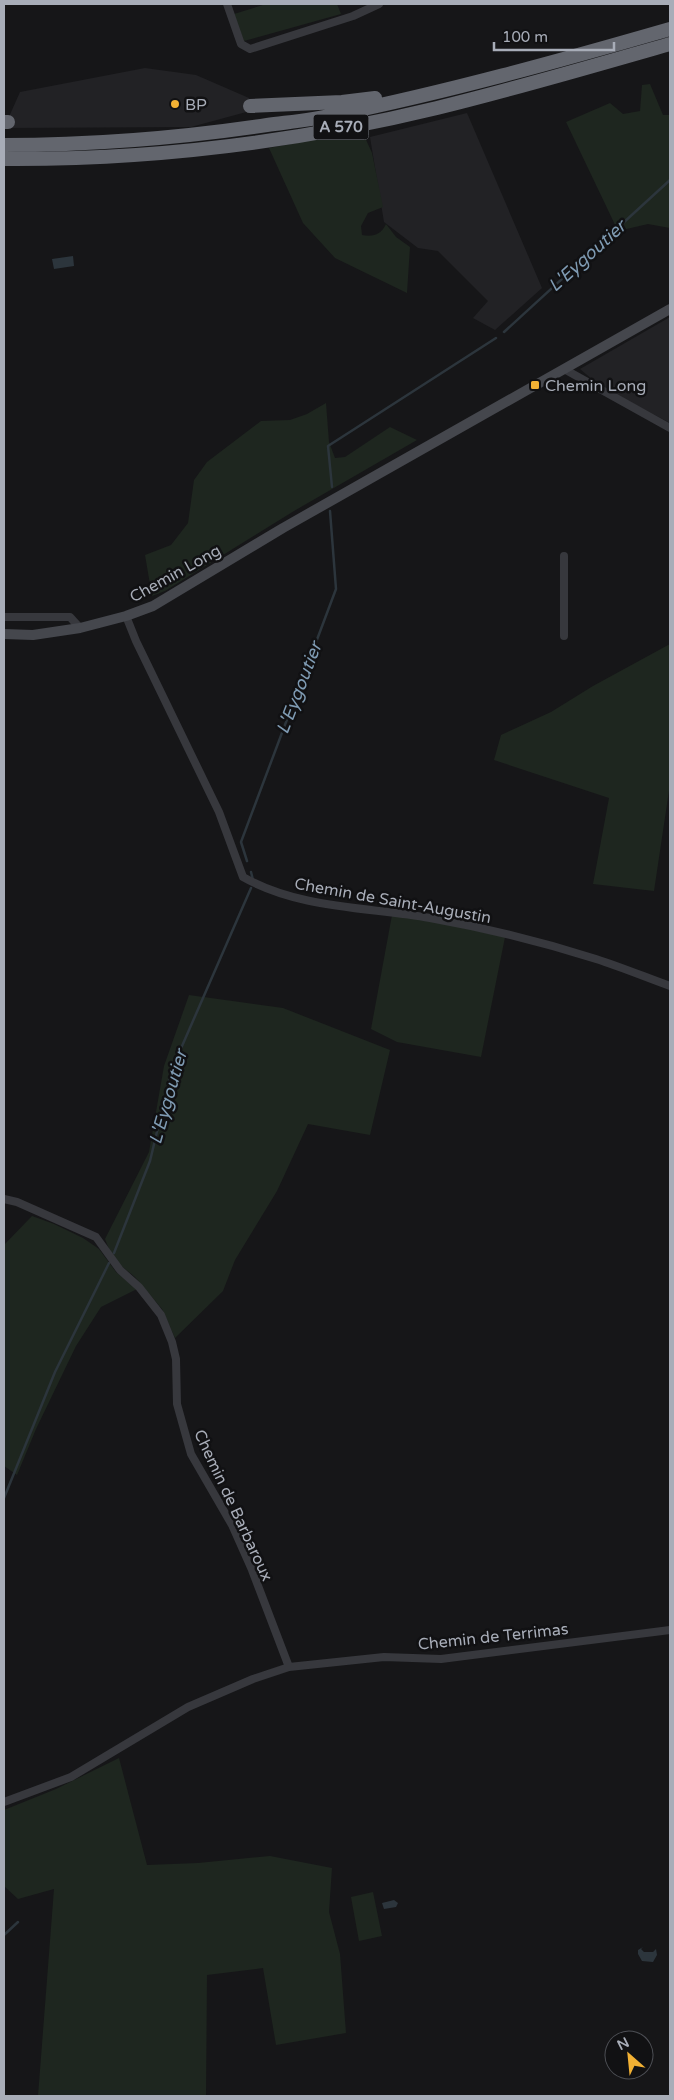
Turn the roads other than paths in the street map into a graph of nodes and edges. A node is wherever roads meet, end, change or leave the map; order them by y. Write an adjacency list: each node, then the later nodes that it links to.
1 (227, 4): 2 (street)
2 (379, 4)
3 (670, 29): 5 (highway, A 570)
4 (670, 44): 8 (highway, A 570)
5 (489, 79): 6 (highway); 7 (highway, A 570)
6 (250, 106)
7 (4, 145)
8 (4, 159)
9 (670, 309): 10 (main road, Chemin Long)
10 (564, 369): 11 (street); 13 (main road, Chemin Long)
11 (670, 428)
12 (564, 556): 17 (street)
13 (126, 616): 15 (main road, Chemin Long); 18 (street, Chemin de Saint-Augustin)
14 (4, 617): 15 (street)
15 (80, 628): 16 (main road, Chemin Long)
16 (4, 634)
17 (564, 636)
18 (670, 986)
19 (4, 1199): 21 (street, Chemin de Barbaroux)
20 (670, 1630): 21 (street, Chemin de Terrimas)
21 (289, 1667): 22 (street, Chemin de Terrimas)
22 (4, 1802)

